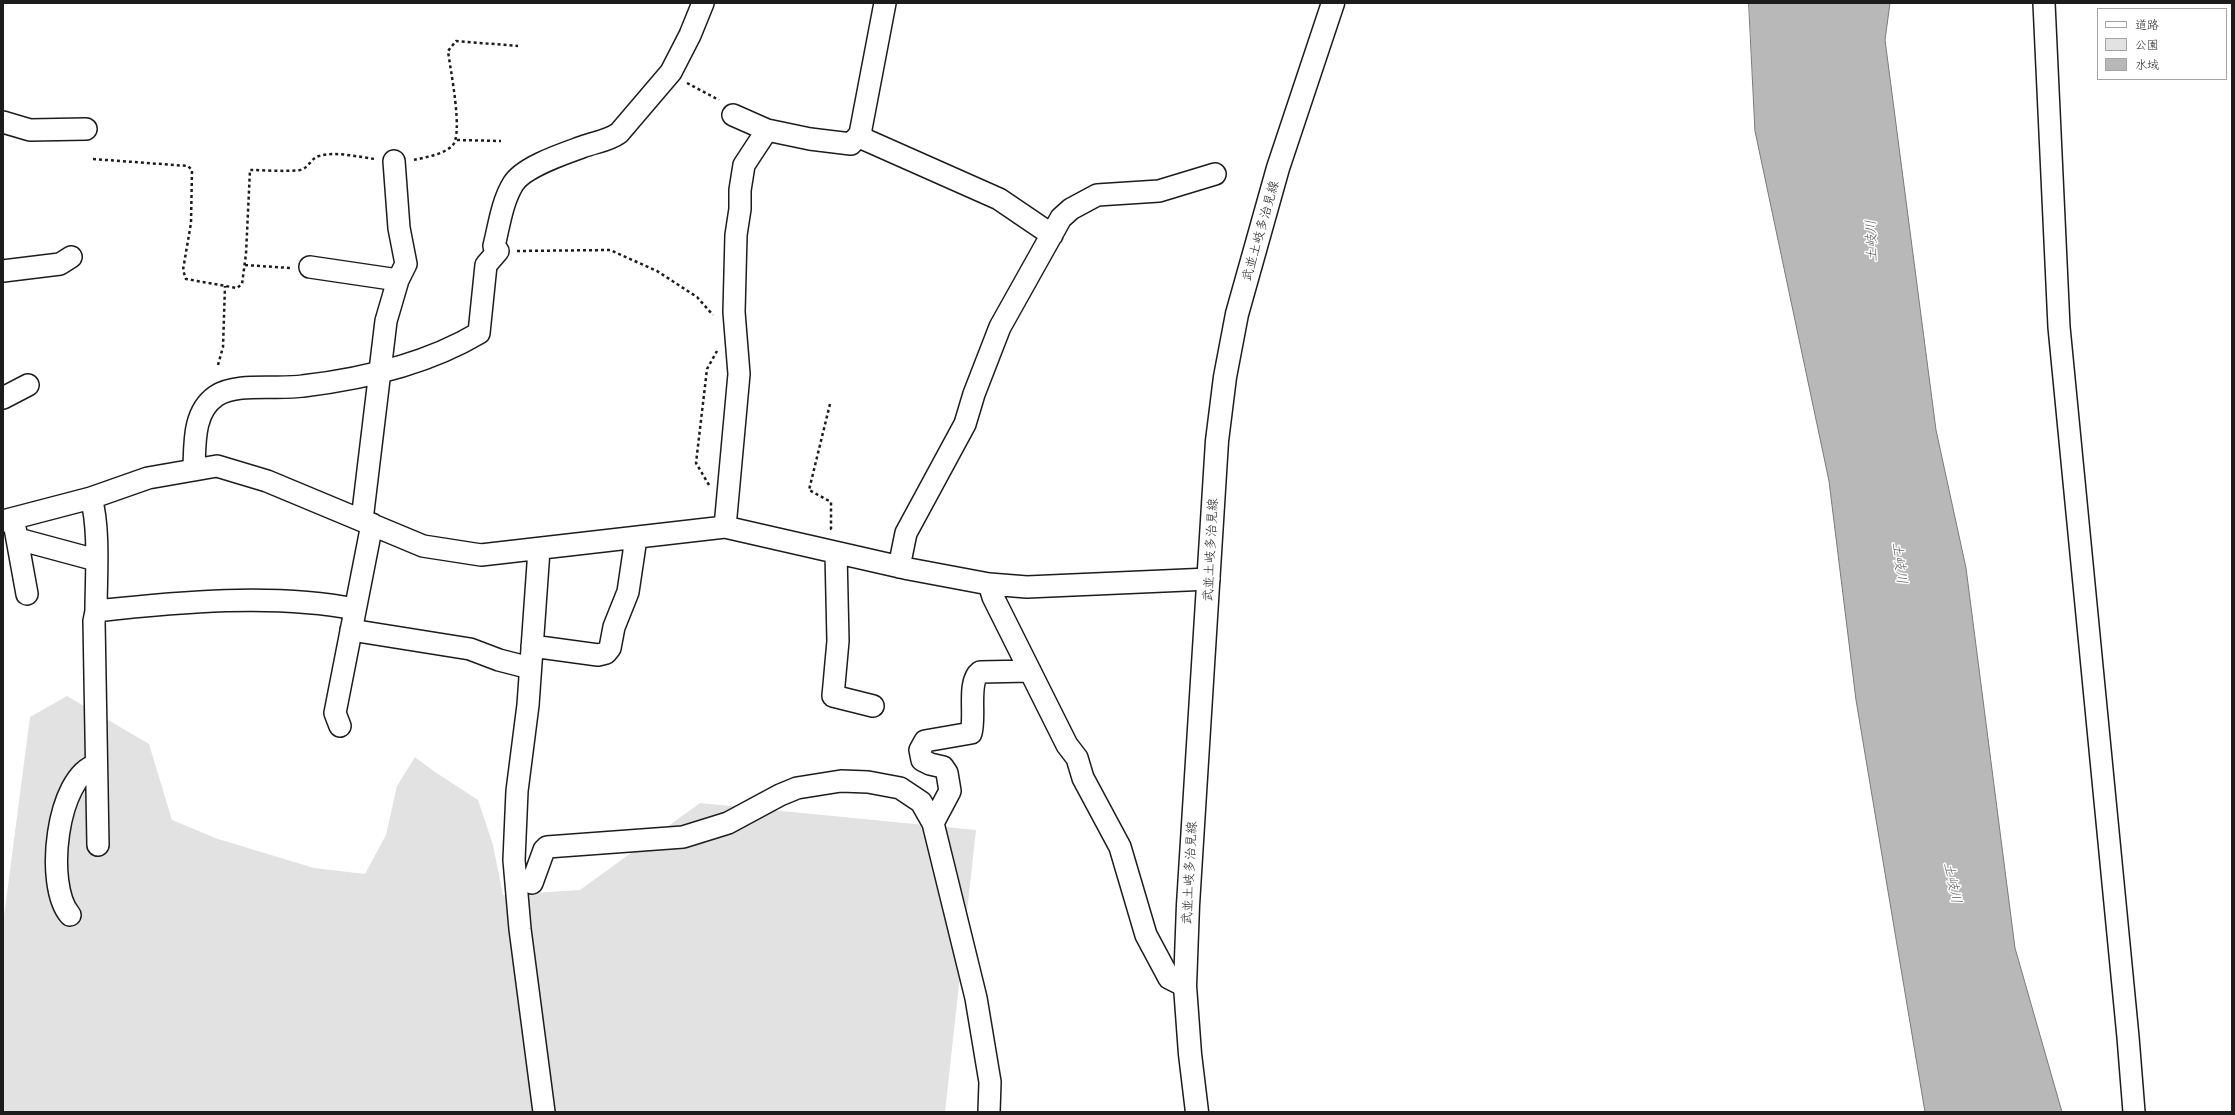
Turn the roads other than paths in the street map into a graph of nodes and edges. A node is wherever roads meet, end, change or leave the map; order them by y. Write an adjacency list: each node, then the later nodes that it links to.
1 (703, 3): 17 (street)
2 (885, 3): 9 (street)
3 (1333, 3): 31 (main road, 武並土岐多治見線)
4 (2044, 3): 51 (street)
5 (733, 115): 8 (street)
6 (3, 122): 7 (street)
7 (86, 129)
8 (768, 130): 9 (street); 24 (street)
9 (860, 134): 12 (street)
10 (394, 161): 16 (street)
11 (1214, 174): 12 (street)
12 (1052, 236): 30 (street)
13 (71, 257): 15 (street)
14 (310, 267): 16 (street)
15 (3, 271)
16 (398, 280): 17 (street)
17 (381, 372): 20 (street); 23 (street)
18 (28, 385): 19 (street)
19 (3, 398)
20 (194, 468): 21 (street); 23 (street)
21 (91, 498): 22 (street); 29 (street)
22 (8, 520): 26 (street)
23 (367, 522): 27 (street); 34 (street)
24 (725, 527): 25 (street); 28 (street)
25 (636, 538): 27 (street); 37 (street)
26 (18, 539): 29 (street); 33 (street)
27 (539, 550): 37 (street)
28 (836, 553): 30 (street); 40 (street)
29 (96, 560): 35 (street)
30 (899, 567): 32 (street)
31 (1209, 579): 32 (street); 47 (main road, 武並土岐多治見線)
32 (989, 584): 39 (street)
33 (28, 594)
34 (355, 609): 35 (street); 36 (street)
35 (96, 611): 42 (street)
36 (351, 630): 38 (street); 41 (street)
37 (532, 646): 38 (street)
38 (530, 668): 48 (street)
39 (1030, 671): 43 (street); 47 (street)
40 (873, 706)
41 (340, 726)
42 (96, 765): 44 (street); 46 (street)
43 (933, 823): 45 (street); 49 (street)
44 (98, 845)
45 (532, 883)
46 (70, 915)
47 (1186, 986): 50 (main road, 武並土岐多治見線)
48 (544, 1112)
49 (989, 1112)
50 (1197, 1112)
51 (2134, 1112)

